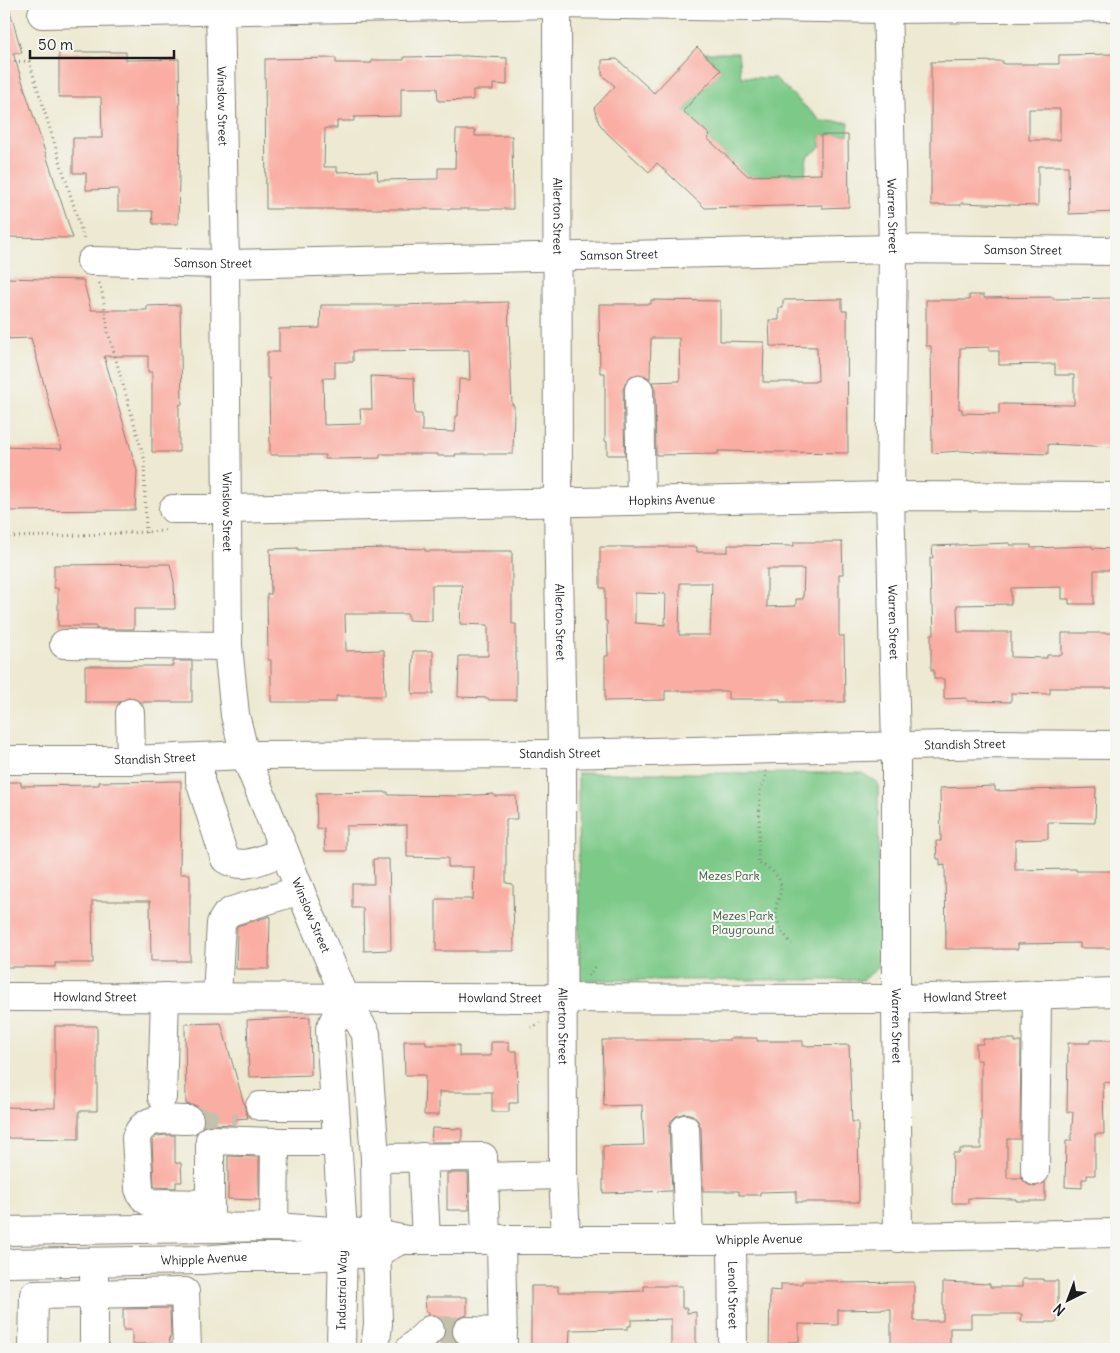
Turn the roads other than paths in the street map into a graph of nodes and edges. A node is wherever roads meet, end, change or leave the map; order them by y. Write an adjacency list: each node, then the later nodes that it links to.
1 (557, 4): 2 (street); 3 (street); 8 (street, Allerton Street)
2 (886, 6): 4 (street); 6 (street, Warren Street)
3 (220, 7): 5 (street); 10 (street, Winslow Street)
4 (1116, 7)
5 (42, 14)
6 (893, 249): 7 (street, Samson Street); 8 (street, Samson Street); 12 (street, Warren Street)
7 (1116, 251)
8 (556, 255): 10 (street, Samson Street); 15 (street, Allerton Street)
9 (91, 261): 10 (street, Samson Street)
10 (225, 264): 16 (street, Winslow Street)
11 (639, 390): 14 (street)
12 (890, 496): 13 (street, Hopkins Avenue); 14 (street, Hopkins Avenue); 22 (street, Warren Street)
13 (1116, 497)
14 (641, 500): 15 (street, Hopkins Avenue)
15 (558, 502): 16 (street, Hopkins Avenue); 23 (street, Allerton Street)
16 (227, 509): 17 (street, Hopkins Avenue); 19 (street, Winslow Street)
17 (174, 519)
18 (64, 644): 19 (street)
19 (228, 646): 24 (street, Winslow Street)
20 (130, 713): 27 (street)
21 (1116, 745): 22 (street, Standish Street)
22 (896, 747): 23 (street, Standish Street); 37 (street, Warren Street)
23 (562, 754): 24 (street, Standish Street); 36 (street, Allerton Street)
24 (245, 756): 25 (street, Standish Street); 28 (street, Winslow Street)
25 (200, 758): 27 (street, Standish Street); 28 (street)
26 (4, 760): 27 (street, Standish Street)
27 (131, 760)
28 (284, 852): 29 (street, Winslow Street)
29 (300, 890): 32 (street); 35 (street, Winslow Street)
30 (1116, 992): 31 (street, Howland Street)
31 (1037, 994): 37 (street, Howland Street); 48 (street)
32 (217, 996): 34 (street, Howland Street); 35 (street, Howland Street)
33 (4, 997): 34 (street, Howland Street)
34 (165, 997): 38 (street)
35 (345, 997): 36 (street, Howland Street); 40 (street); 47 (street, Winslow Street)
36 (562, 998): 37 (street, Howland Street); 49 (street, Allerton Street)
37 (896, 999): 55 (street, Warren Street)
38 (162, 1097)
39 (260, 1106): 40 (street)
40 (334, 1106): 45 (street)
41 (190, 1120): 51 (street)
42 (235, 1128): 44 (street)
43 (685, 1129): 59 (street)
44 (266, 1142): 45 (street); 51 (street); 52 (street)
45 (336, 1142): 61 (street)
46 (422, 1157): 47 (street); 50 (street); 57 (street)
47 (375, 1158): 62 (street, Winslow Street)
48 (1035, 1171)
49 (563, 1175): 50 (street); 58 (street, Allerton Street)
50 (484, 1177): 56 (street)
51 (210, 1216): 52 (street, Whipple Avenue); 53 (street, Whipple Avenue)
52 (274, 1227): 61 (street, Whipple Avenue)
53 (4, 1231)
54 (1116, 1234): 55 (street, Whipple Avenue)
55 (898, 1238): 60 (street, Whipple Avenue)
56 (493, 1239): 57 (street, Whipple Avenue); 58 (street, Whipple Avenue); 68 (street)
57 (413, 1240): 62 (street, Whipple Avenue)
58 (566, 1240): 59 (street, Whipple Avenue)
59 (689, 1240): 60 (street, Whipple Avenue)
60 (732, 1240): 75 (street, Lenolt Street)
61 (343, 1243): 62 (street, Whipple Avenue); 63 (street, Whipple Avenue); 72 (street, Industrial Way)
62 (376, 1244): 73 (street)
63 (94, 1262): 64 (street, Whipple Avenue); 65 (street)
64 (4, 1263)
65 (94, 1293): 69 (street); 70 (street); 71 (street)
66 (430, 1330): 74 (street)
67 (467, 1331): 68 (street)
68 (503, 1341)
69 (33, 1349)
70 (94, 1349)
71 (187, 1349)
72 (341, 1349)
73 (375, 1349)
74 (410, 1349)
75 (732, 1349)

